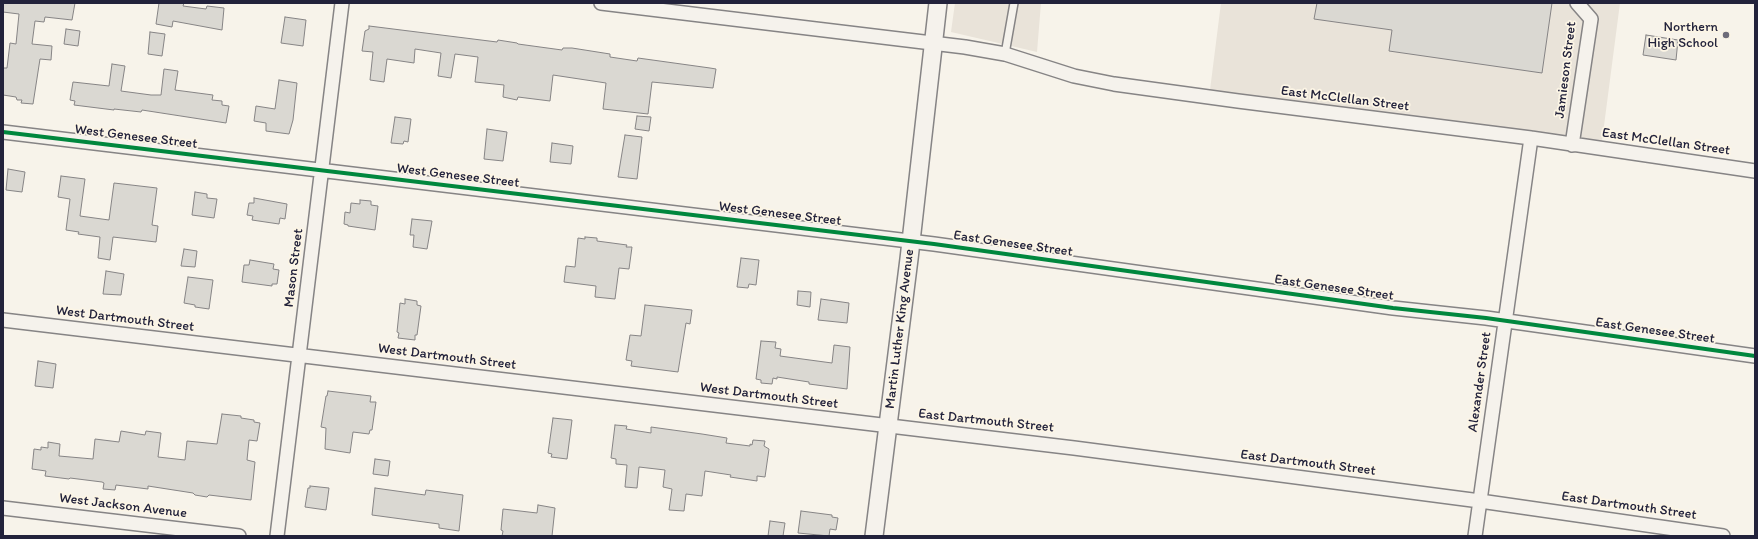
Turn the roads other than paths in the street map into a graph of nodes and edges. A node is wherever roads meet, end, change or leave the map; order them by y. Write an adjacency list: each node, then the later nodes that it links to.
1 (342, 3): 11 (street, Mason Street)
2 (601, 3): 6 (street, East McClellan Street)
3 (938, 3): 6 (street, Martin Luther King Avenue)
4 (1014, 3): 7 (lane)
5 (1577, 3): 10 (street, Jamieson Street)
6 (934, 43): 7 (street, East McClellan Street); 13 (street, Martin Luther King Avenue)
7 (1005, 54): 9 (street, East McClellan Street)
8 (3, 132): 11 (street, West Genesee Street)
9 (1531, 138): 10 (street, East McClellan Street); 15 (street, Alexander Street)
10 (1572, 145): 12 (street, East McClellan Street)
11 (322, 170): 13 (street, West Genesee Street); 16 (street, Mason Street)
12 (1755, 171)
13 (910, 241): 15 (street, East Genesee Street); 18 (street, Martin Luther King Avenue)
14 (3, 320): 16 (street, West Dartmouth Street)
15 (1505, 321): 17 (street, East Genesee Street); 19 (street, Alexander Street)
16 (299, 356): 18 (street, West Dartmouth Street); 22 (street, Mason Street)
17 (1755, 356)
18 (887, 426): 19 (street, East Dartmouth Street); 23 (street, Martin Luther King Avenue)
19 (1480, 501): 24 (street, Alexander Street); 25 (street, East Dartmouth Street)
20 (3, 508): 21 (street, West Jackson Avenue)
21 (239, 536)
22 (277, 536)
23 (874, 536)
24 (1474, 536)
25 (1723, 536)

